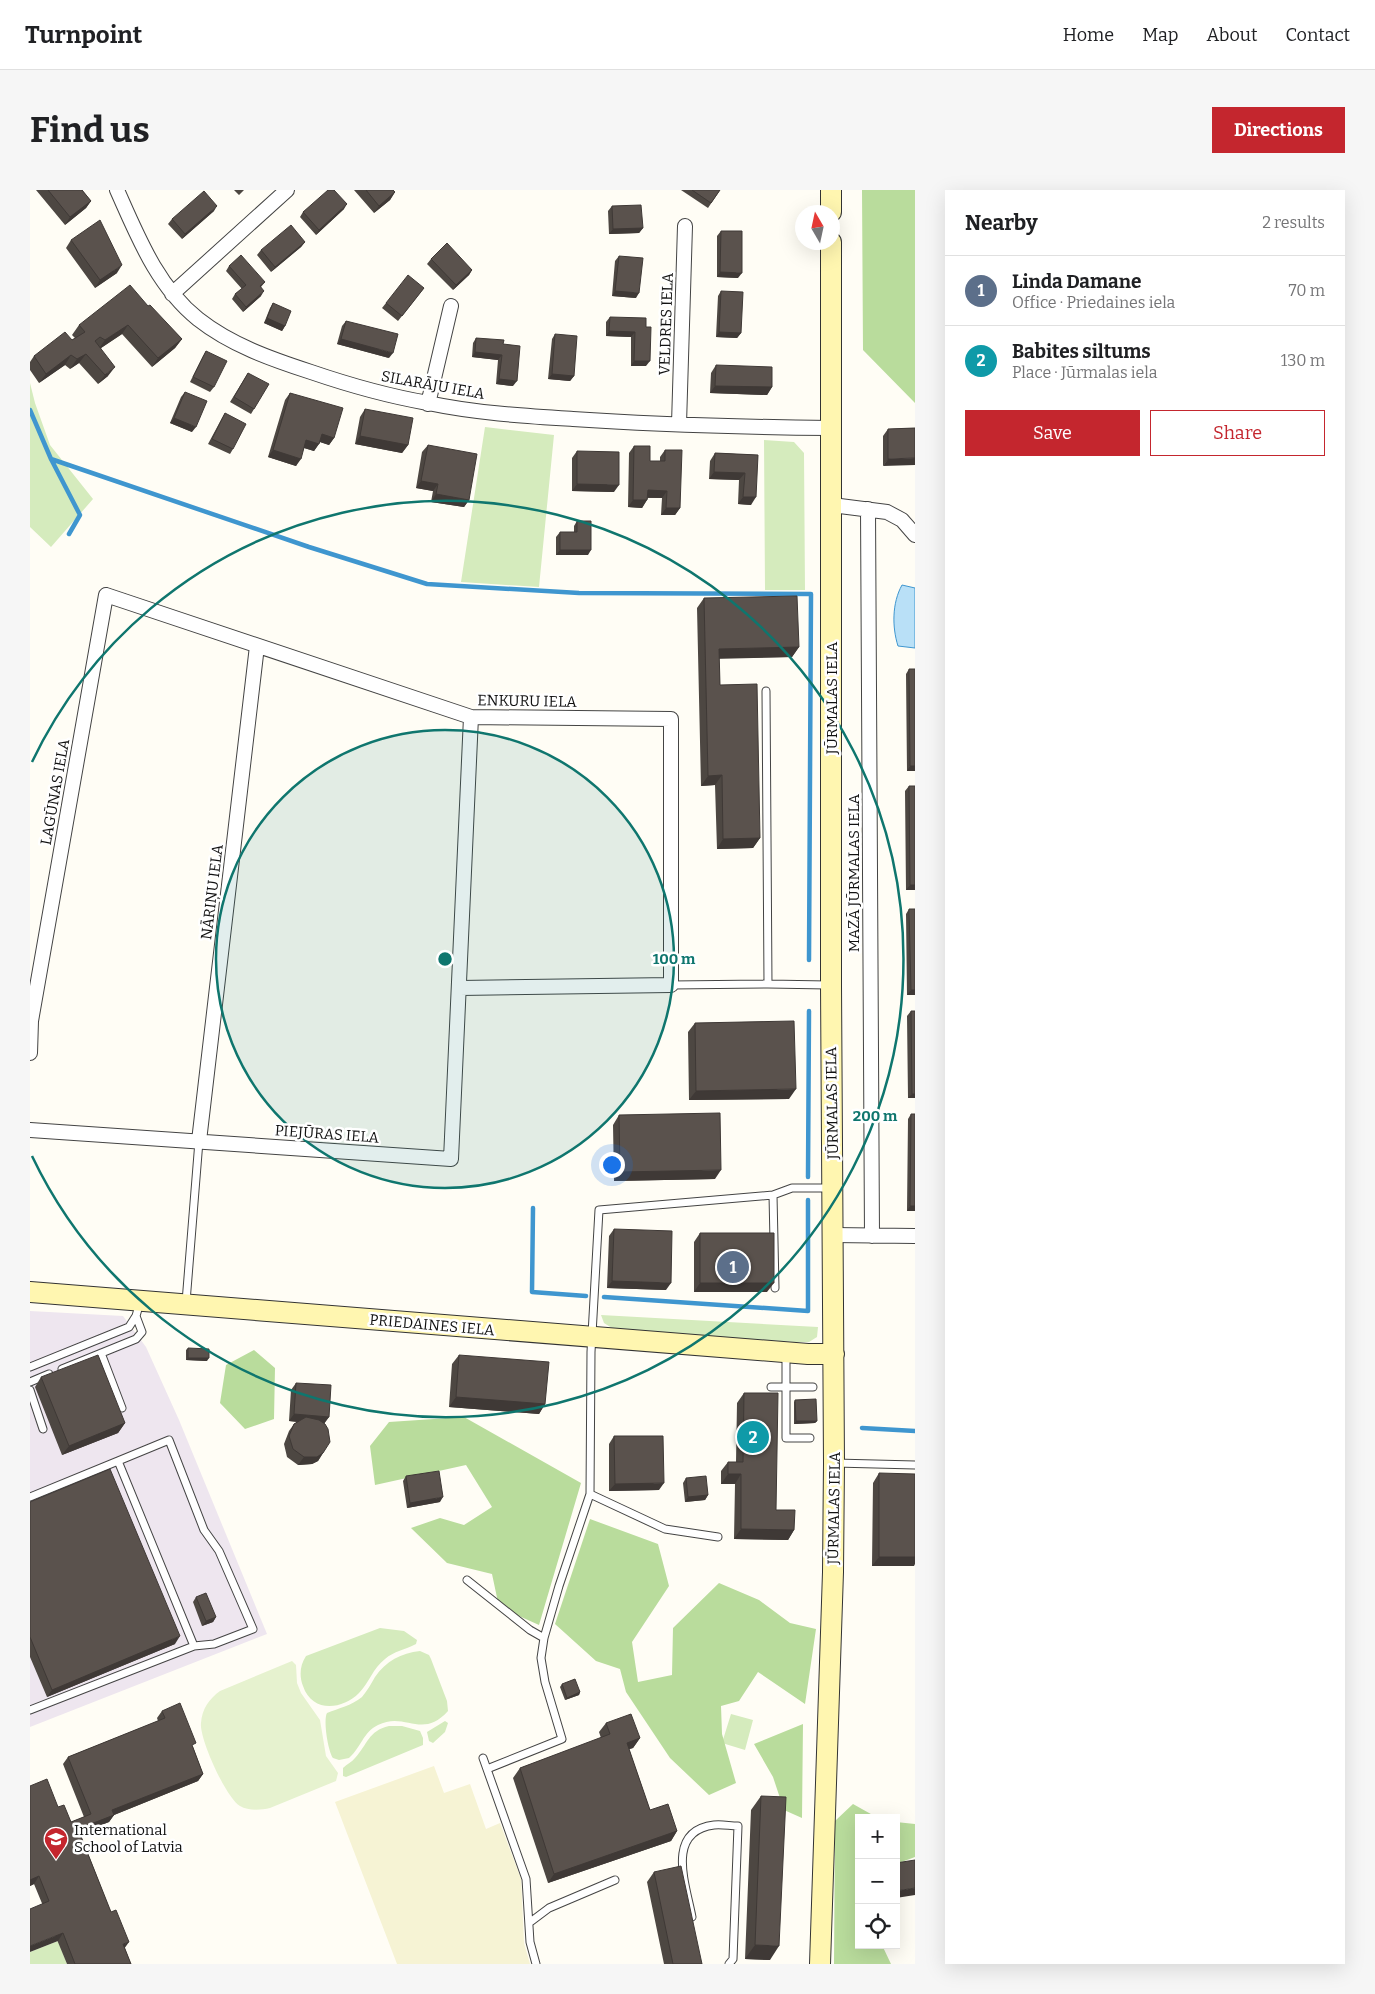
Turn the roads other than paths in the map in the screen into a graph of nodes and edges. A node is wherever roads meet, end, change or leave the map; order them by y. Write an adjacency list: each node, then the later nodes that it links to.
1 (117, 190): 7 (street, SILARĀJU IELA)
2 (287, 190): 7 (street)
3 (830, 190): 4 (main road)
4 (831, 205)
5 (685, 226): 10 (street, VELDRES IELA)
6 (831, 250): 11 (main road, JŪRMALAS IELA)
7 (172, 294): 9 (street, SILARĀJU IELA)
8 (451, 306): 9 (street)
9 (428, 404): 10 (street, SILARĀJU IELA)
10 (679, 424): 11 (street, SILARĀJU IELA)
11 (831, 428): 12 (main road, JŪRMALAS IELA)
12 (832, 505): 13 (street); 21 (main road, JŪRMALAS IELA)
13 (868, 509): 14 (street); 29 (street, MAZĀ JŪRMALAS IELA)
14 (915, 535)
15 (106, 595): 16 (street, ENKURU IELA); 23 (street, LAGŪNAS IELA)
16 (257, 646): 18 (street, ENKURU IELA); 25 (street, NĀRIŅU IELA)
17 (766, 691): 19 (lane)
18 (471, 717): 20 (street, ENKURU IELA); 22 (street, PIEJŪRAS IELA)
19 (768, 984): 20 (lane); 21 (lane)
20 (671, 985): 22 (street)
21 (831, 985): 26 (main road, JŪRMALAS IELA)
22 (460, 988): 25 (street, PIEJŪRAS IELA)
23 (30, 1053)
24 (30, 1130): 25 (street, PIEJŪRAS IELA)
25 (199, 1141): 33 (lane)
26 (833, 1188): 27 (lane); 28 (main road, JŪRMALAS IELA)
27 (773, 1195): 31 (lane); 35 (lane)
28 (833, 1235): 29 (street); 38 (main road, JŪRMALAS IELA)
29 (872, 1236): 30 (street)
30 (915, 1236)
31 (775, 1288)
32 (30, 1292): 34 (main road, PRIEDAINES IELA)
33 (186, 1305): 34 (main road, PRIEDAINES IELA); 35 (main road, PRIEDAINES IELA)
34 (138, 1308): 37 (lane); 39 (lane)
35 (592, 1338): 36 (main road, PRIEDAINES IELA); 51 (lane)
36 (786, 1352): 38 (main road, PRIEDAINES IELA); 42 (lane)
37 (101, 1353): 40 (lane); 45 (lane)
38 (834, 1354): 49 (main road, JŪRMALAS IELA)
39 (30, 1367)
40 (30, 1382)
41 (771, 1387): 42 (lane)
42 (786, 1387): 43 (lane); 47 (lane)
43 (813, 1387)
44 (30, 1390): 46 (lane)
45 (122, 1408)
46 (43, 1429)
47 (810, 1438)
48 (118, 1461): 52 (lane); 56 (lane); 56 (lane)
49 (834, 1463): 50 (lane); 65 (main road, JŪRMALAS IELA)
50 (915, 1466)
51 (590, 1494): 53 (lane); 55 (lane)
52 (30, 1497)
53 (718, 1537)
54 (467, 1580): 55 (lane)
55 (544, 1638): 59 (lane)
56 (194, 1646): 57 (lane)
57 (30, 1710)
58 (483, 1758): 59 (lane)
59 (487, 1769): 61 (lane)
60 (615, 1880): 61 (lane)
61 (529, 1924): 63 (lane)
62 (693, 1925): 64 (lane)
63 (536, 1964)
64 (729, 1964)
65 (820, 1964)

